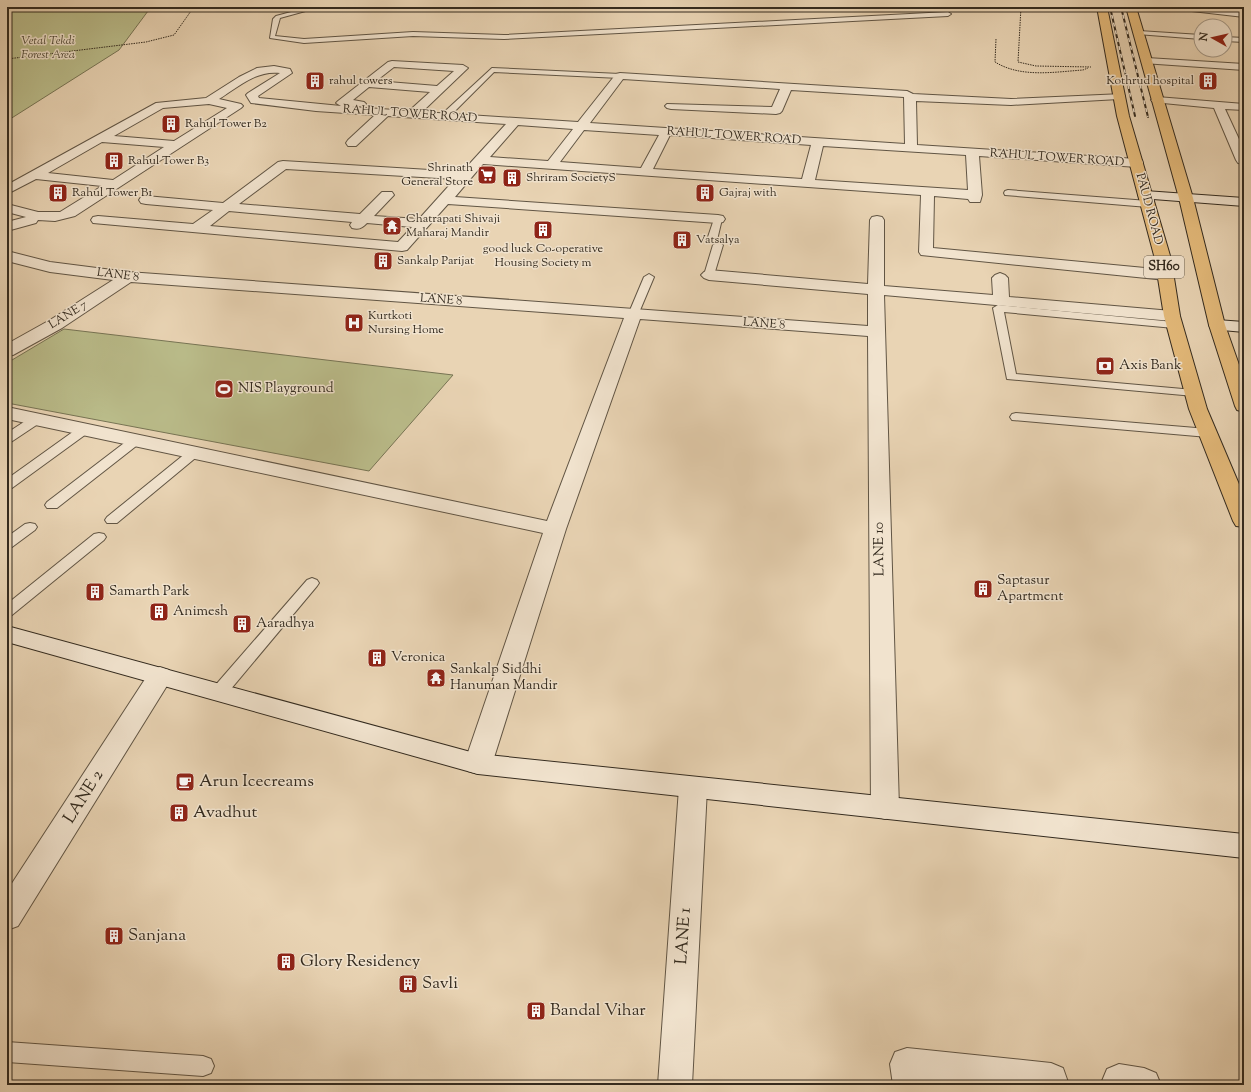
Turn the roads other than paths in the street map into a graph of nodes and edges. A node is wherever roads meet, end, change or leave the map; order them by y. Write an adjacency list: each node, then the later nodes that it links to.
1 (317, 7): 7 (lane)
2 (1102, 7): 19 (main road, PAUD ROAD / SH60)
3 (1131, 7): 9 (main road, SH60)
4 (1183, 7): 6 (street)
5 (1237, 7): 6 (street)
6 (1228, 12): 8 (street)
7 (948, 14)
8 (1244, 14)
9 (1139, 33): 10 (lane); 13 (main road, SH60)
10 (1193, 36)
11 (1233, 39): 12 (lane)
12 (1244, 40)
13 (1146, 61): 14 (street); 21 (main road, SH60)
14 (1244, 67)
15 (620, 76): 17 (street); 29 (lane); 31 (street)
16 (367, 84): 18 (street); 18 (street); 27 (street)
17 (787, 86): 20 (street); 26 (street)
18 (440, 89): 27 (street)
19 (1119, 96): 20 (street); 43 (main road, PAUD ROAD / SH60)
20 (910, 97): 38 (street)
21 (1157, 100): 23 (street); 55 (main road, SH60)
22 (210, 102): 28 (street, RAHUL TOWER ROAD); 34 (street); 37 (street)
23 (1218, 105): 25 (street); 42 (street)
24 (671, 106): 26 (street)
25 (1244, 106)
26 (717, 108): 33 (street)
27 (415, 111): 28 (street, RAHUL TOWER ROAD); 29 (street, RAHUL TOWER ROAD)
28 (385, 113): 35 (street)
29 (444, 117): 30 (street, RAHUL TOWER ROAD)
30 (514, 122): 31 (street, RAHUL TOWER ROAD); 41 (street)
31 (582, 126): 32 (street, RAHUL TOWER ROAD); 44 (street)
32 (666, 132): 33 (street, RAHUL TOWER ROAD); 46 (street)
33 (704, 134): 36 (street, RAHUL TOWER ROAD)
34 (99, 138): 37 (street); 47 (street)
35 (352, 142)
36 (818, 142): 38 (street, RAHUL TOWER ROAD); 49 (street)
37 (177, 145): 50 (street)
38 (911, 148): 39 (street, RAHUL TOWER ROAD)
39 (972, 152): 43 (street, RAHUL TOWER ROAD); 49 (street)
40 (336, 157): 45 (street)
41 (481, 160): 44 (street); 48 (street)
42 (1244, 160)
43 (1137, 163): 56 (main road, PAUD ROAD / SH60)
44 (556, 165): 46 (street)
45 (324, 167): 48 (street); 60 (street)
46 (645, 172): 49 (street)
47 (34, 175): 50 (street); 51 (street)
48 (466, 176): 58 (street)
49 (808, 183)
50 (116, 184): 61 (street)
51 (7, 190)
52 (1008, 193): 56 (lane)
53 (387, 195): 62 (street)
54 (927, 196): 73 (street)
55 (1186, 198): 56 (street); 59 (street); 81 (main road, SH60)
56 (1146, 199): 73 (main road, PAUD ROAD / SH60)
57 (146, 200): 60 (street)
58 (444, 200): 63 (street); 67 (street)
59 (1244, 202)
60 (226, 206): 62 (street); 69 (street)
61 (7, 208)
62 (364, 219): 67 (street); 70 (street)
63 (718, 219): 72 (lane)
64 (31, 220): 68 (street)
65 (98, 220): 69 (street)
66 (877, 220): 77 (street, LANE 10)
67 (423, 224): 70 (street)
68 (7, 226)
69 (196, 228): 70 (street)
70 (339, 241)
71 (7, 256): 74 (street, LANE 8)
72 (709, 275): 77 (street)
73 (1166, 275): 80 (main road, PAUD ROAD / SH60)
74 (128, 277): 79 (street, LANE 8); 84 (street, LANE 7)
75 (649, 277): 79 (lane)
76 (1000, 278): 78 (street)
77 (876, 290): 78 (street); 83 (street, LANE 10)
78 (1001, 301): 80 (street)
79 (633, 314): 83 (street, LANE 8); 100 (street)
80 (1173, 320): 85 (main road, PAUD ROAD / SH60); 85 (lane)
81 (1217, 325): 82 (street); 86 (main road, SH60)
82 (1244, 327)
83 (877, 332): 110 (street, LANE 10)
84 (7, 351)
85 (1194, 393): 91 (main road, PAUD ROAD / SH60)
86 (1243, 401)
87 (7, 413): 89 (street)
88 (1016, 417): 91 (lane)
89 (37, 419): 90 (street); 92 (lane)
90 (85, 429): 93 (street); 95 (lane)
91 (1208, 433): 98 (main road, PAUD ROAD / SH60)
92 (7, 439)
93 (136, 440): 94 (street); 96 (lane)
94 (195, 452): 97 (lane); 100 (street)
95 (7, 485)
96 (52, 505)
97 (112, 520)
98 (1244, 521)
99 (30, 527): 102 (lane)
100 (555, 529): 108 (street)
101 (99, 537): 104 (lane)
102 (7, 544)
103 (312, 583): 107 (lane)
104 (7, 612)
105 (7, 634): 106 (street)
106 (160, 676): 107 (street); 112 (street, LANE 2)
107 (219, 692): 108 (street)
108 (478, 764): 109 (street)
109 (693, 788): 110 (street); 115 (street, LANE 1)
110 (885, 808): 111 (street)
111 (1244, 846)
112 (7, 917)
113 (7, 1052): 114 (lane)
114 (203, 1066)
115 (675, 1085)
116 (910, 1085): 117 (street)
117 (1052, 1085)

